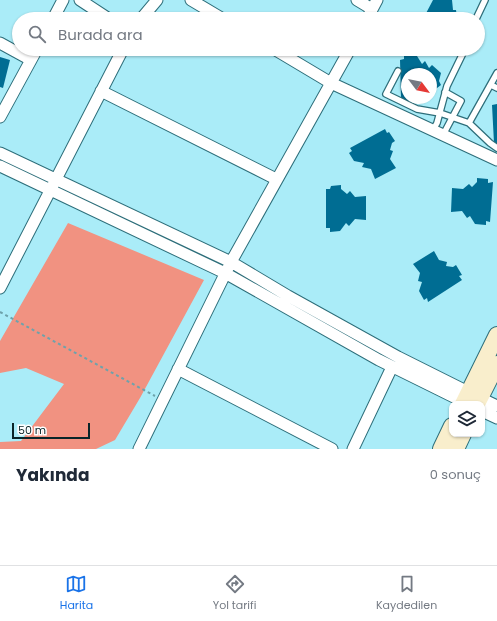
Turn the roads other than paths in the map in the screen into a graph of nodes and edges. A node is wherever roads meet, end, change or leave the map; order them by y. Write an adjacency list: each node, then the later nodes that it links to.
1 (63, 0): 8 (street)
2 (80, 0): 9 (street)
3 (157, 0): 10 (street)
4 (191, 0): 11 (street)
5 (357, 0): 7 (street)
6 (485, 0): 12 (lane)
7 (372, 9)
8 (57, 12)
9 (98, 12)
10 (147, 12)
11 (211, 12)
12 (479, 12)
13 (0, 43): 14 (street)
14 (12, 50)
15 (24, 56): 21 (street)
16 (33, 56): 21 (street)
17 (119, 56): 27 (street)
18 (286, 56): 24 (street)
19 (346, 56): 24 (street)
20 (462, 56): 28 (lane)
21 (31, 60): 30 (street)
22 (398, 71): 29 (lane)
23 (497, 73): 25 (lane)
24 (330, 83): 33 (street); 39 (street)
25 (491, 85): 26 (lane); 32 (lane)
26 (497, 88)
27 (101, 91): 39 (street); 40 (street)
28 (445, 92): 29 (lane); 31 (lane)
29 (440, 114): 31 (lane); 33 (lane)
30 (0, 117)
31 (452, 117): 32 (lane); 34 (lane)
32 (469, 123): 35 (lane)
33 (433, 130): 34 (street)
34 (443, 135): 37 (street)
35 (497, 148)
36 (0, 153): 40 (street)
37 (497, 160)
38 (0, 166): 41 (street)
39 (276, 179): 42 (street)
40 (56, 181): 41 (street); 42 (street)
41 (51, 191): 43 (street); 44 (street)
42 (231, 262): 43 (street); 49 (street)
43 (225, 273): 47 (street); 48 (street)
44 (0, 288)
45 (497, 335): 51 (street)
46 (497, 364): 52 (street)
47 (392, 367): 50 (street); 61 (street)
48 (178, 369): 59 (street); 60 (street)
49 (470, 401)
50 (470, 401)
51 (472, 401)
52 (473, 401)
53 (485, 404): 54 (street)
54 (497, 406)
55 (485, 410): 56 (street)
56 (497, 418)
57 (449, 432): 62 (street)
58 (462, 437): 63 (street)
59 (139, 449)
60 (332, 449)
61 (353, 449)
62 (441, 449)
63 (456, 449)

